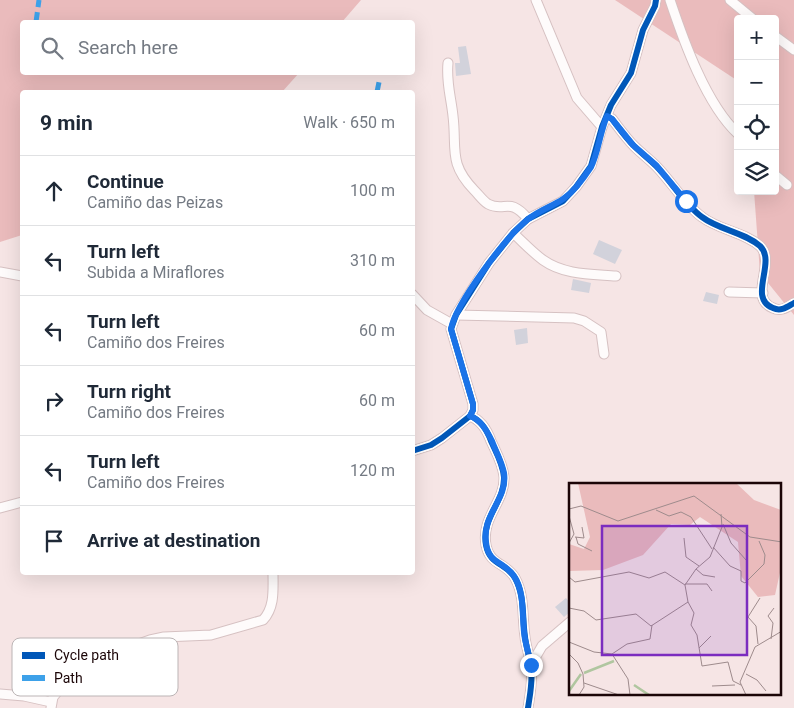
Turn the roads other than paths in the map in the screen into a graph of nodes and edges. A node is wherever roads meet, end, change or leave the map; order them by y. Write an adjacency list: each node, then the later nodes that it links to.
1 (536, 0): 10 (street)
2 (656, 0): 9 (street)
3 (670, 0): 11 (street)
4 (730, 0): 5 (street)
5 (749, 15)
6 (779, 39): 7 (street)
7 (794, 50)
8 (448, 63): 14 (street)
9 (607, 116): 10 (street); 20 (street)
10 (602, 127): 14 (street)
11 (734, 130)
12 (779, 179): 13 (street)
13 (787, 186)
14 (528, 219): 15 (street)
15 (514, 233): 18 (street); 23 (street)
16 (0, 272): 17 (street)
17 (20, 276)
18 (616, 276)
19 (729, 292): 20 (street)
20 (763, 293): 22 (street)
21 (415, 297): 23 (street)
22 (794, 303)
23 (454, 320): 24 (street); 25 (street)
24 (604, 354)
25 (470, 416): 26 (street); 32 (street)
26 (415, 450)
27 (20, 503): 28 (street)
28 (0, 508)
29 (273, 575): 31 (street)
30 (569, 623): 32 (street)
31 (157, 638)
32 (531, 665): 35 (street)
33 (24, 696): 34 (street)
34 (51, 705)
35 (528, 708)

